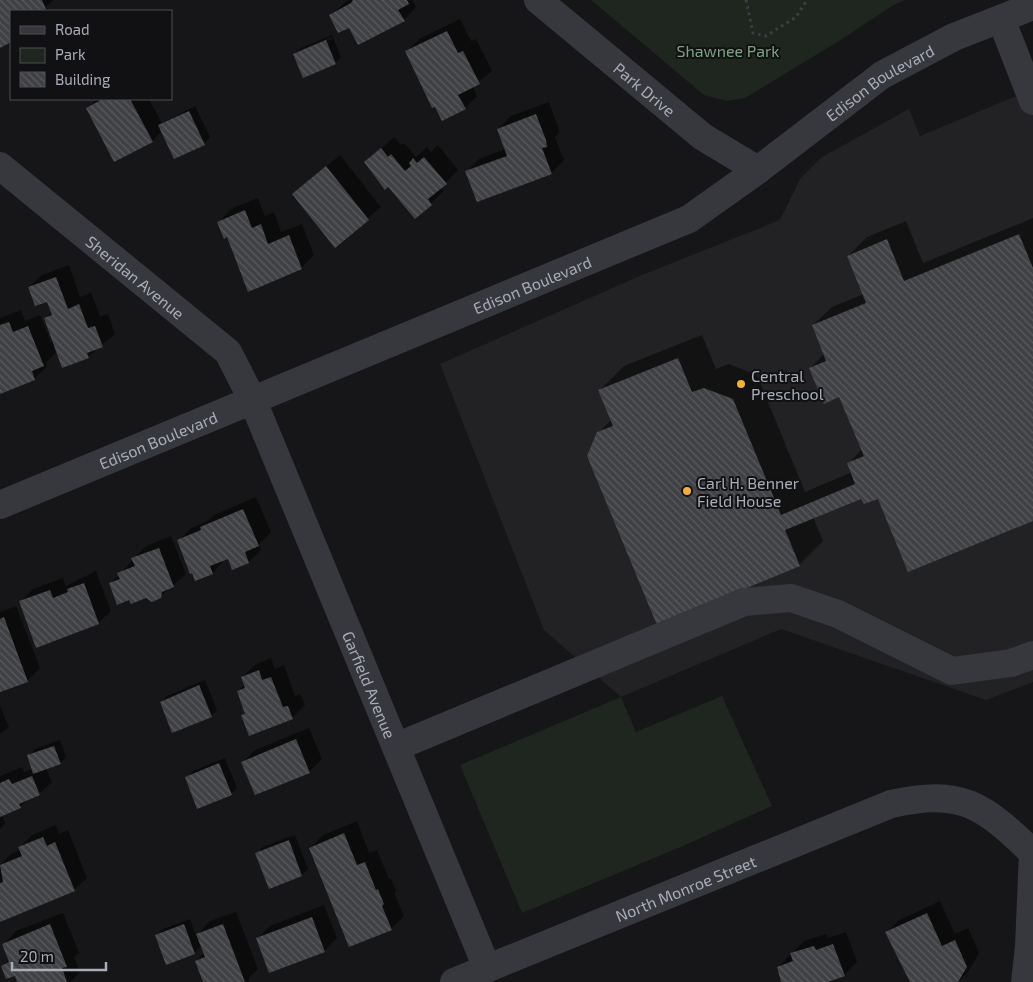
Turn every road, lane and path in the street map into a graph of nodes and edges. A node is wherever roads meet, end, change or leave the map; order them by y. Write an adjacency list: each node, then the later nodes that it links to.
1 (538, 0): 8 (street, Park Drive)
2 (746, 0): 3 (path)
3 (806, 0)
4 (1033, 6): 5 (street, Edison Boulevard)
5 (1001, 19): 6 (street); 8 (street, Edison Boulevard)
6 (1033, 101)
7 (0, 166): 9 (street, Sheridan Avenue)
8 (758, 170): 9 (street, Edison Boulevard)
9 (253, 402): 10 (street, Edison Boulevard); 12 (street, Garfield Avenue)
10 (0, 505)
11 (1033, 655): 12 (street)
12 (396, 747): 15 (street, Garfield Avenue)
13 (1033, 853): 14 (street); 15 (street, North Monroe Street)
14 (1031, 946): 17 (street)
15 (487, 968): 16 (street, North Monroe Street)
16 (454, 982)
17 (1025, 982)

